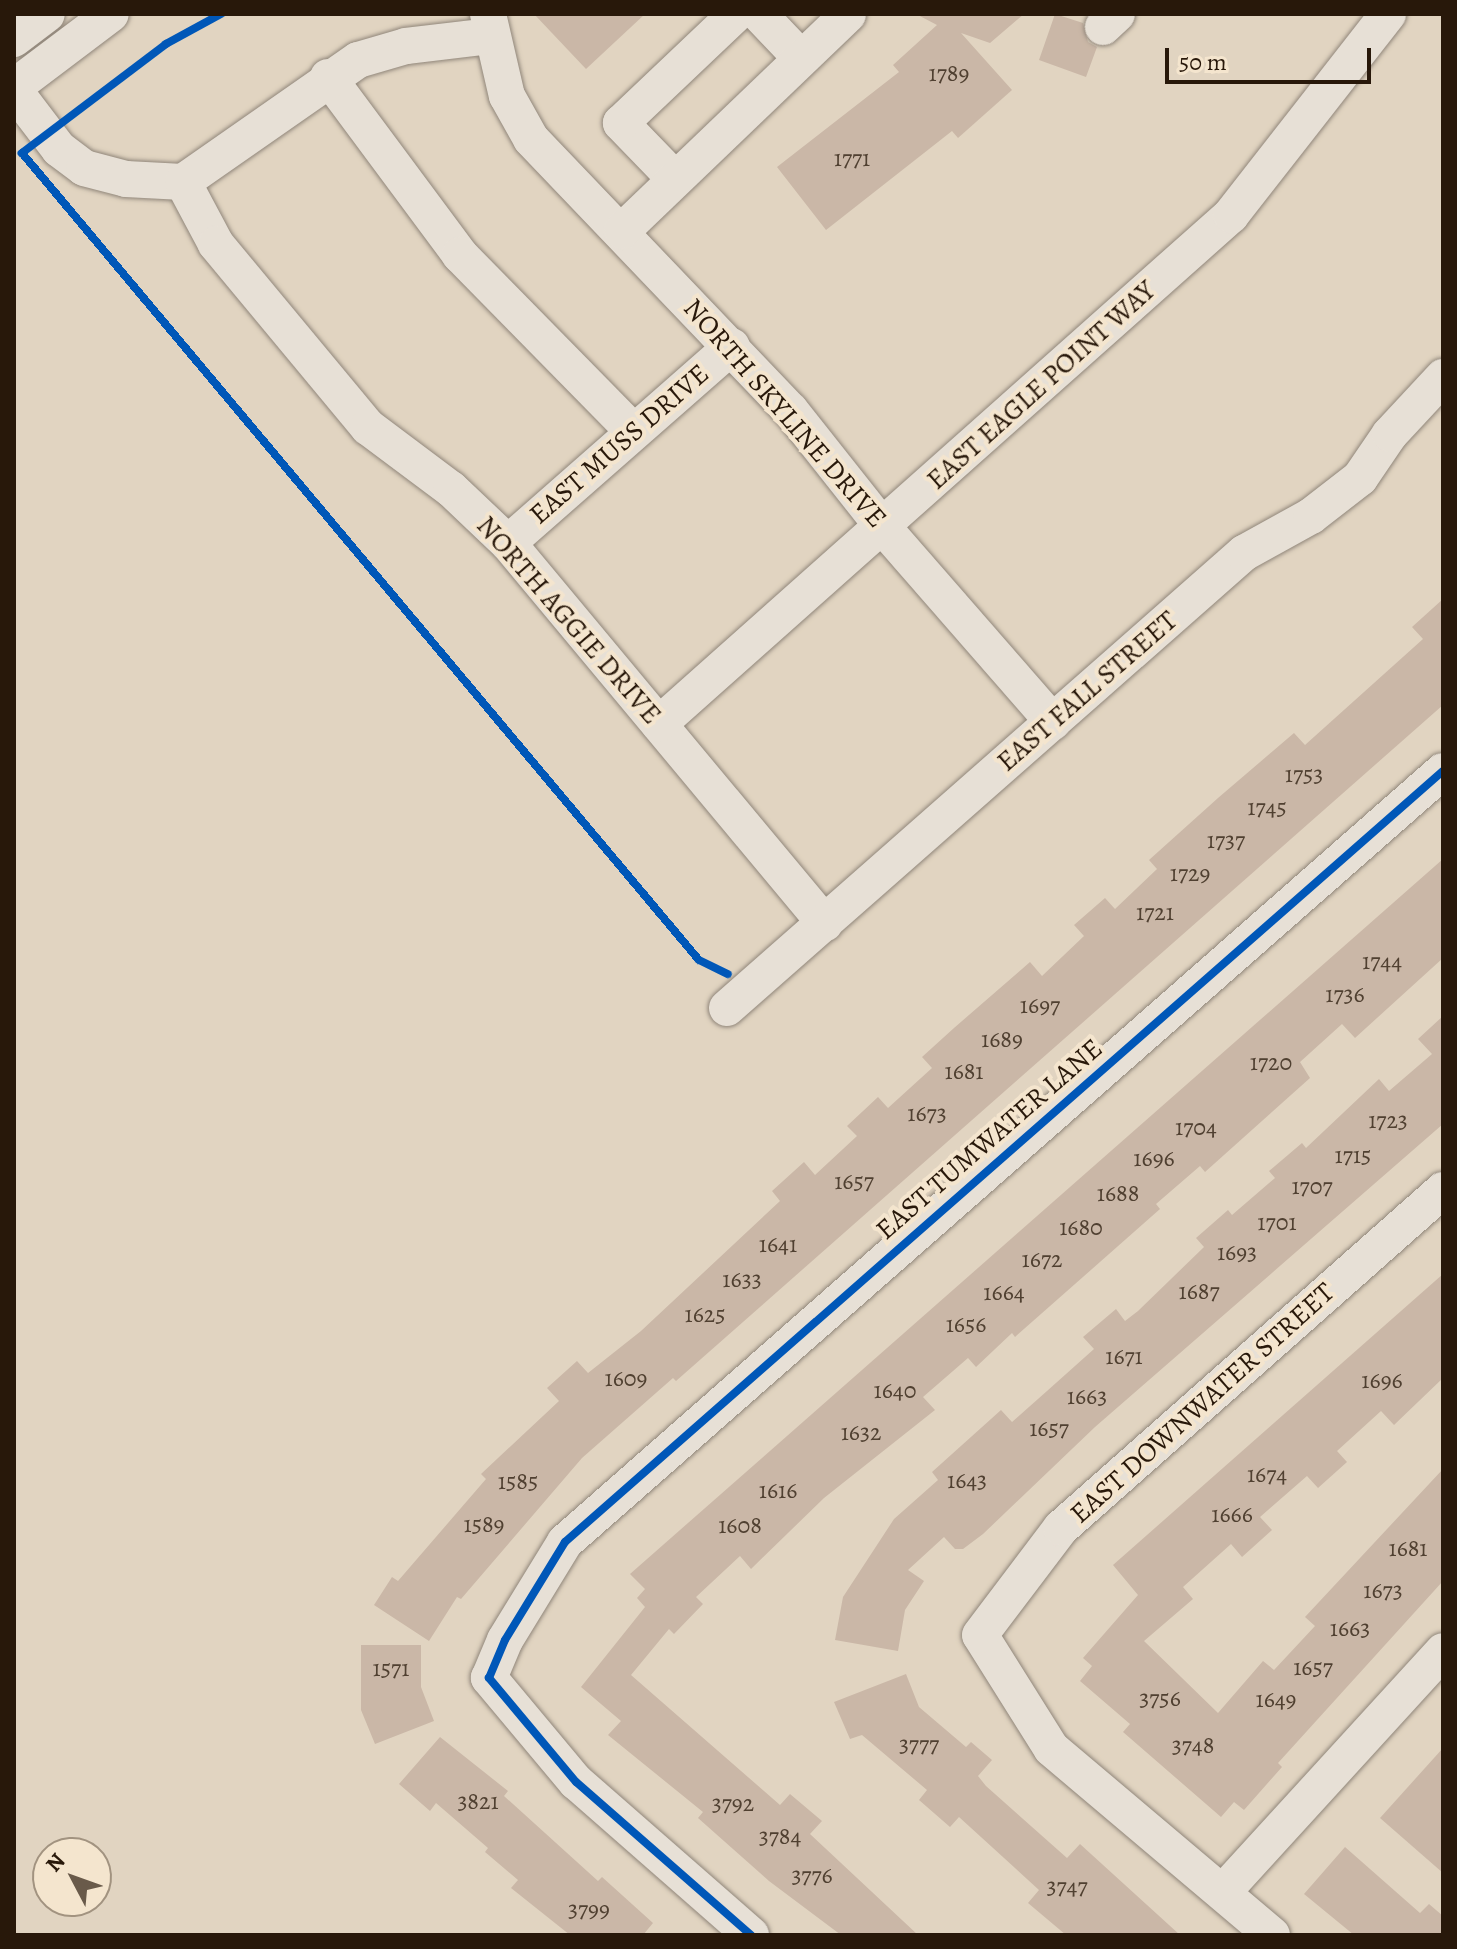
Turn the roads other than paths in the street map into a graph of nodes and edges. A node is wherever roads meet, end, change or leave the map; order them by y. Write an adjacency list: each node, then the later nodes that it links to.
1 (47, 14): 8 (street)
2 (111, 14): 11 (street)
3 (736, 14): 12 (street)
4 (759, 14): 9 (street)
5 (848, 14): 9 (street)
6 (1388, 14): 18 (street, EAST EAGLE POINT WAY)
7 (492, 38): 10 (street); 14 (street, NORTH SKYLINE DRIVE)
8 (14, 39)
9 (800, 57): 12 (street)
10 (328, 77): 13 (street); 17 (street)
11 (14, 89): 13 (street)
12 (675, 179): 14 (street)
13 (183, 182): 19 (street, NORTH AGGIE DRIVE)
14 (622, 231): 15 (street, NORTH SKYLINE DRIVE)
15 (732, 346): 17 (street, EAST MUSS DRIVE); 18 (street, NORTH SKYLINE DRIVE)
16 (1443, 377): 20 (street, EAST FALL STREET)
17 (632, 430): 19 (street, EAST MUSS DRIVE)
18 (882, 526): 20 (street, NORTH SKYLINE DRIVE); 21 (street, EAST EAGLE POINT WAY)
19 (508, 543): 21 (street, NORTH AGGIE DRIVE)
20 (1053, 722): 23 (street, EAST FALL STREET)
21 (659, 724): 23 (street, NORTH AGGIE DRIVE)
22 (1443, 771): 28 (street, EAST TUMWATER LANE)
23 (825, 923): 24 (street, EAST FALL STREET)
24 (727, 1008)
25 (1443, 1190): 27 (street, EAST DOWNWATER STREET)
26 (1443, 1651): 27 (street)
27 (1223, 1892): 29 (street)
28 (751, 1935)
29 (1272, 1935)

